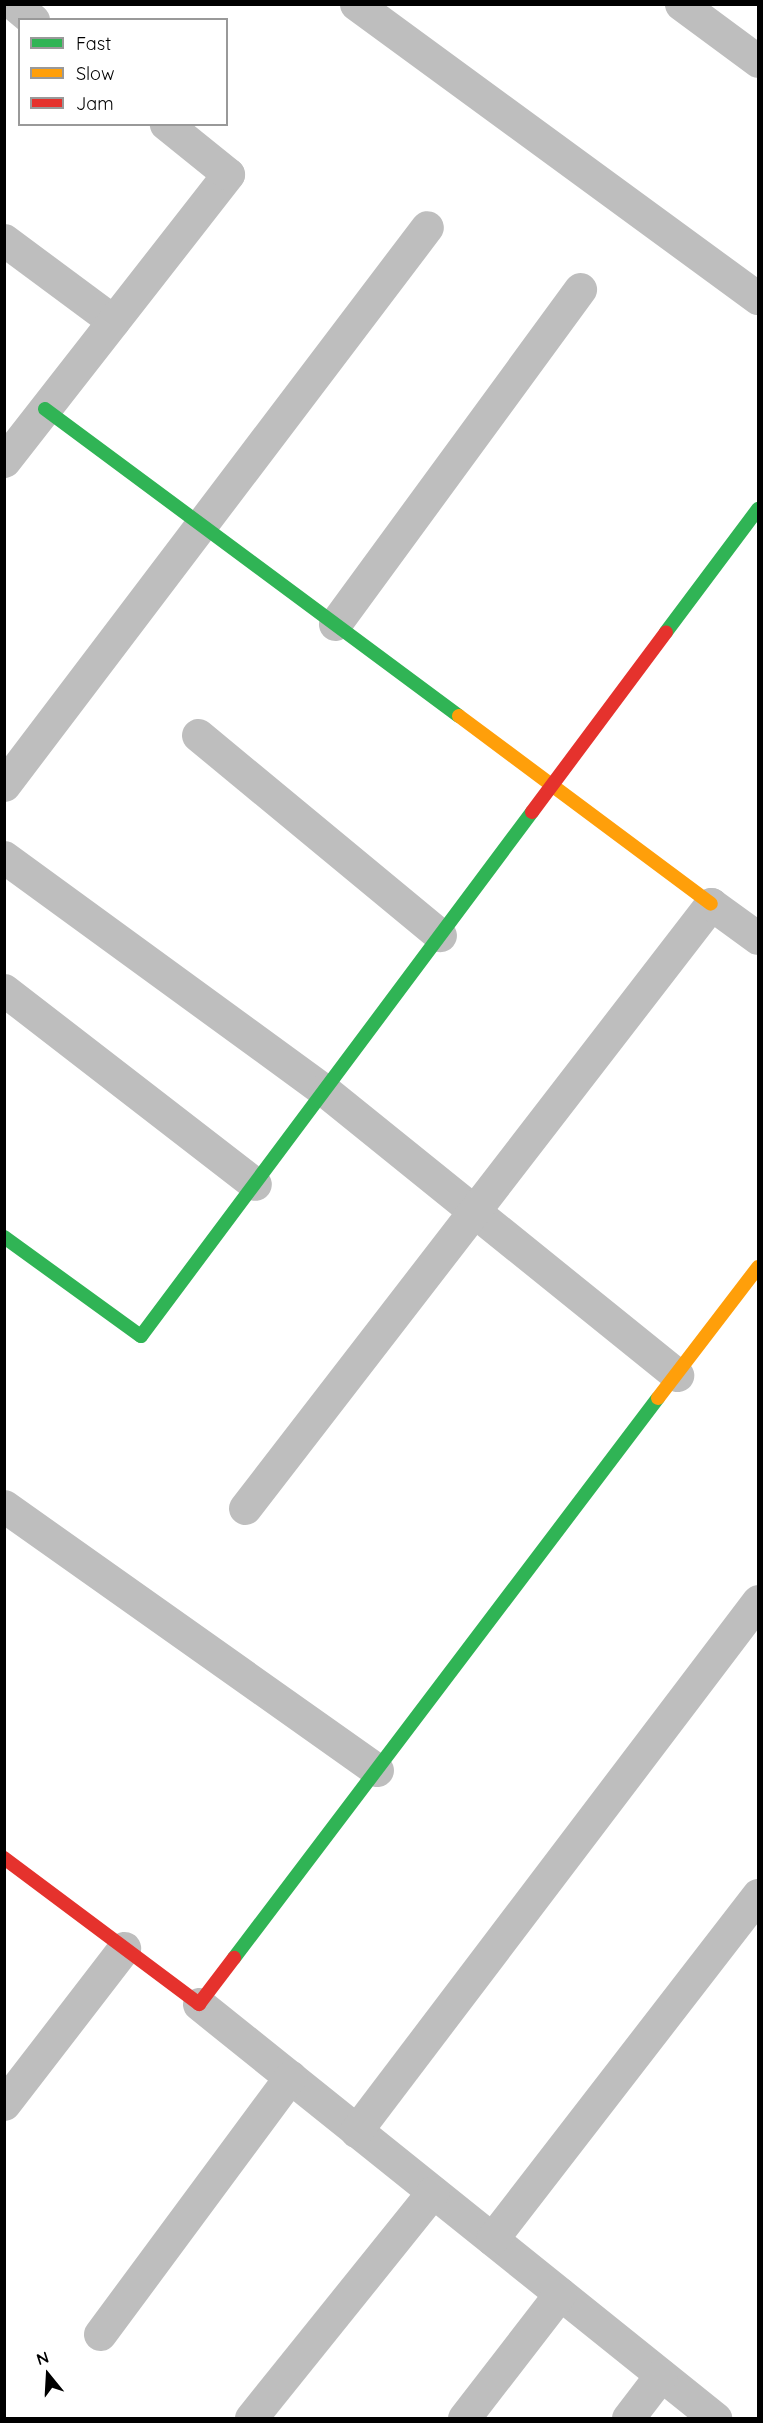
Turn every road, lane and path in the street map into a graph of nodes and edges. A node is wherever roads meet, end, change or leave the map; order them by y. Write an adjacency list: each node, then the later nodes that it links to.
1 (14, 4): 4 (street)
2 (356, 4): 10 (street)
3 (681, 4): 5 (street)
4 (31, 18)
5 (759, 61)
6 (168, 126): 11 (street)
7 (427, 227): 15 (street)
8 (4, 240): 11 (street)
9 (580, 289): 16 (street)
10 (759, 298)
11 (113, 321): 12 (street)
12 (45, 409): 13 (street); 15 (street)
13 (4, 461)
14 (759, 509): 19 (street)
15 (201, 525): 16 (street); 18 (street)
16 (335, 624): 19 (street)
17 (198, 735): 23 (street)
18 (4, 785)
19 (550, 787): 21 (street); 23 (street)
20 (4, 857): 25 (street)
21 (711, 904): 22 (street); 27 (street)
22 (753, 924)
23 (440, 935): 25 (street)
24 (4, 990): 26 (street)
25 (324, 1090): 26 (street); 27 (street)
26 (255, 1184): 28 (street)
27 (475, 1210): 30 (street); 32 (street)
28 (4, 1237)
29 (759, 1267): 30 (street)
30 (677, 1375): 34 (street)
31 (4, 1506): 34 (street)
32 (245, 1508)
33 (759, 1601): 41 (street)
34 (377, 1770): 38 (street)
35 (4, 1858): 37 (street)
36 (759, 1895): 43 (street)
37 (124, 1948): 38 (street); 40 (street)
38 (200, 2004): 39 (street)
39 (290, 2078): 41 (street); 45 (street)
40 (4, 2104)
41 (356, 2131): 42 (street)
42 (433, 2192): 43 (street); 47 (street)
43 (492, 2239): 44 (street)
44 (560, 2294): 46 (street); 48 (street)
45 (100, 2334)
46 (661, 2375): 49 (street); 50 (street)
47 (251, 2418)
48 (464, 2418)
49 (628, 2418)
50 (715, 2418)

